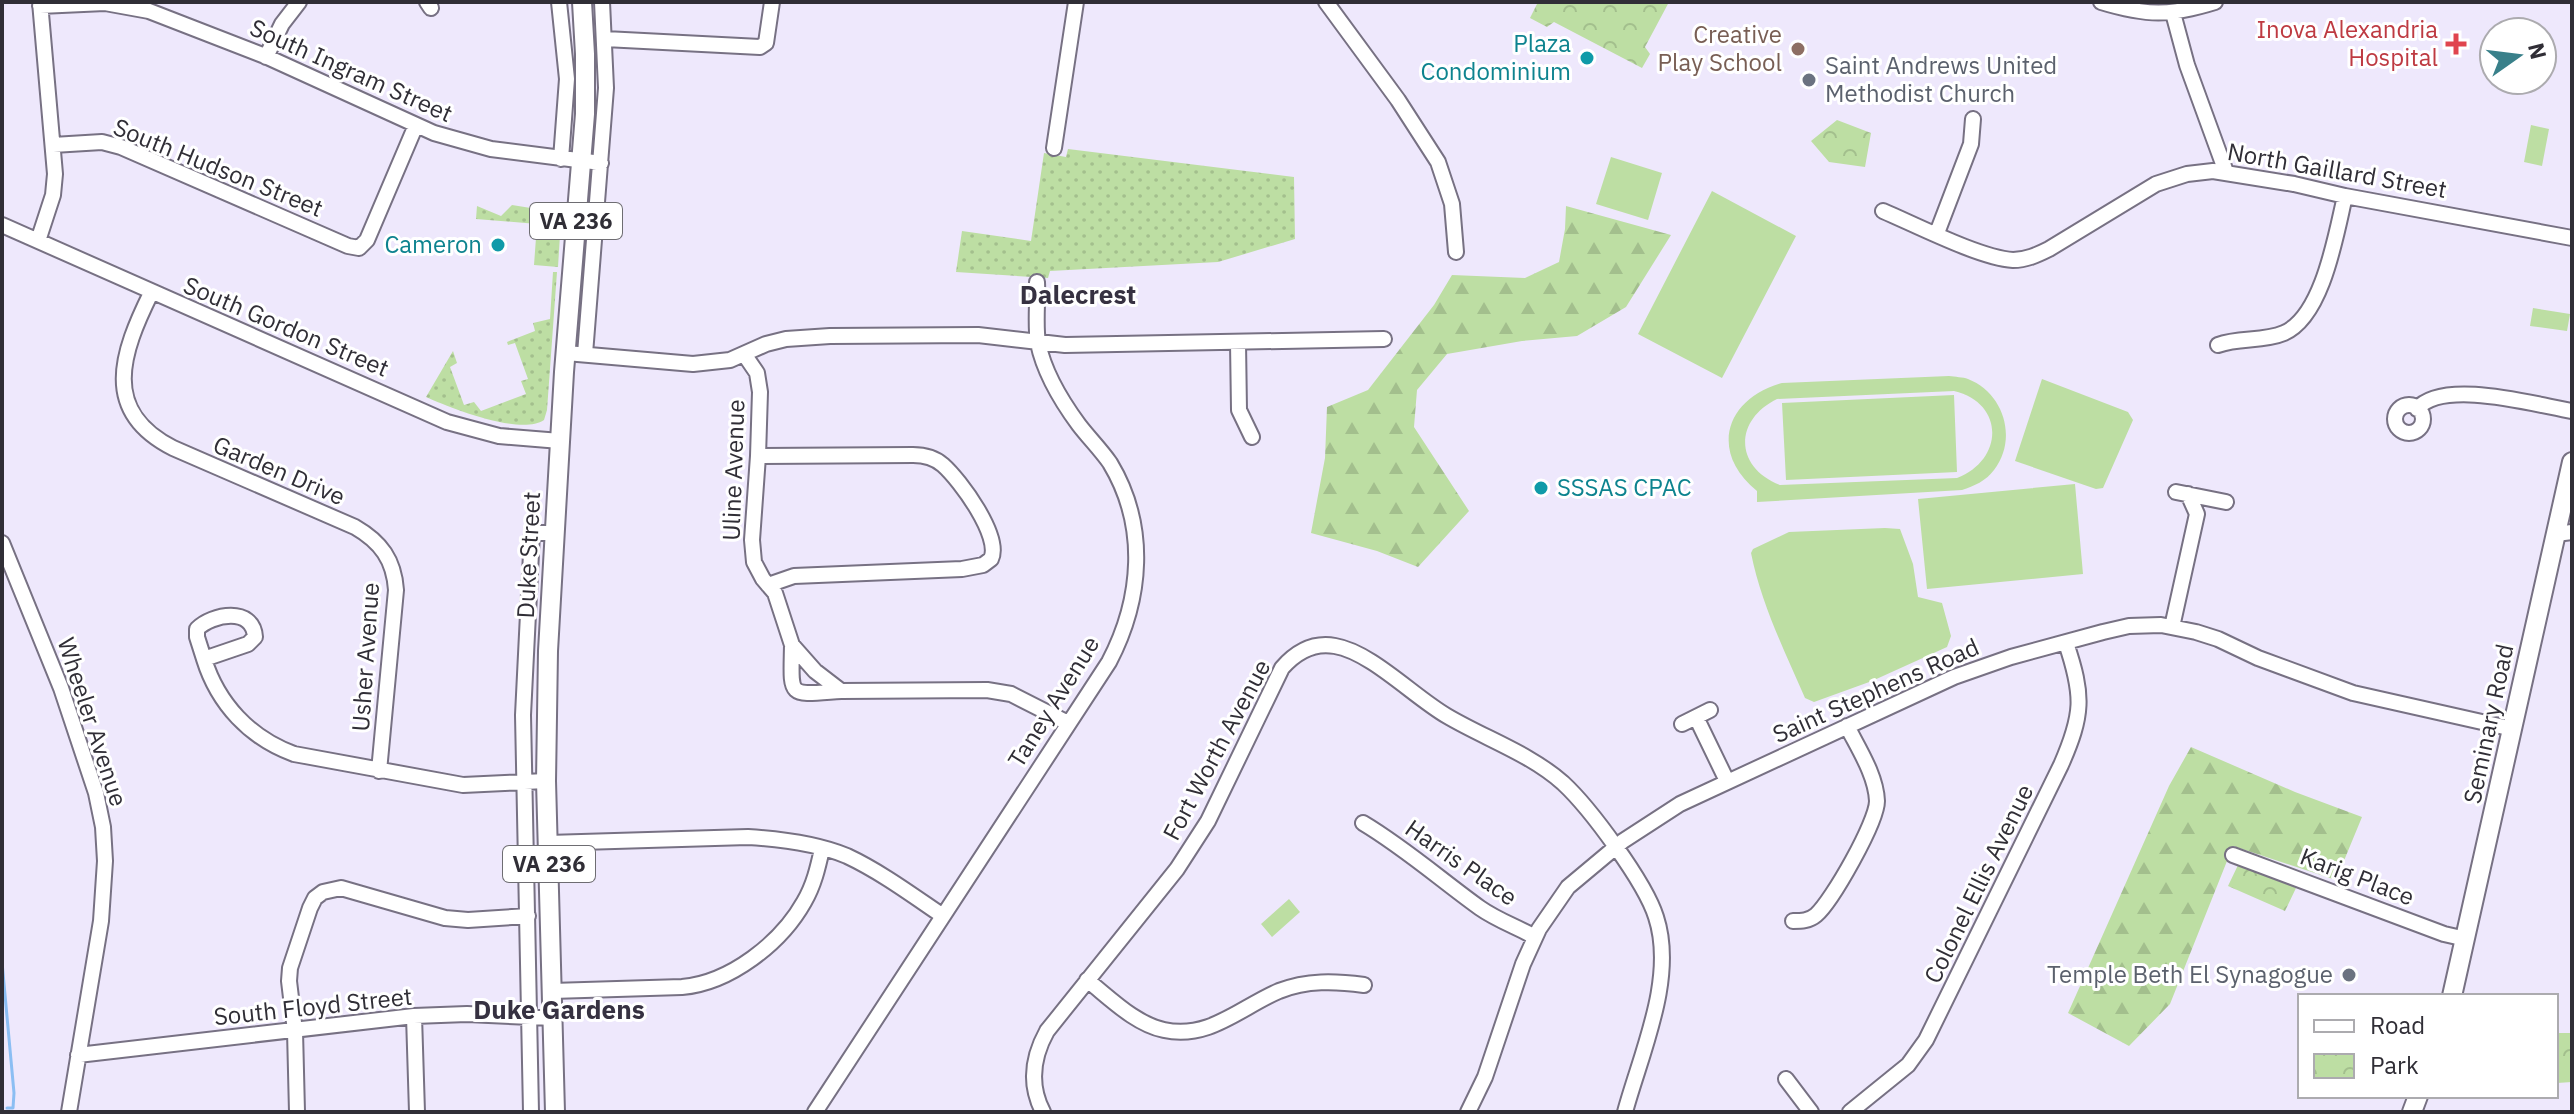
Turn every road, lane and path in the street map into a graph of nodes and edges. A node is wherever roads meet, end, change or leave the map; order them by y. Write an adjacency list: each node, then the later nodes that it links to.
1 (299, 2): 13 (street)
2 (559, 2): 18 (street)
3 (582, 2): 19 (main road, Duke Street / VA 236)
4 (602, 2): 12 (street)
5 (772, 2): 12 (street)
6 (1076, 2): 17 (street)
7 (1326, 2): 28 (street)
8 (2101, 2): 11 (street)
9 (2215, 2): 11 (street)
10 (40, 4): 13 (street, South Ingram Street); 16 (street)
11 (2173, 13): 21 (street)
12 (605, 39): 20 (street)
13 (266, 57): 15 (street, South Ingram Street)
14 (1973, 119): 25 (street)
15 (416, 125): 16 (street, South Hudson Street); 18 (street, South Ingram Street)
16 (53, 145): 27 (street)
17 (1054, 148)
18 (561, 159): 19 (street, South Ingram Street)
19 (581, 160): 20 (street, South Ingram Street); 35 (main road, Duke Street / VA 236)
20 (601, 163): 35 (street)
21 (2226, 172): 22 (street, North Gaillard Street); 25 (street, North Gaillard Street)
22 (2345, 196): 26 (street, North Gaillard Street); 34 (street)
23 (1883, 211): 25 (street, North Gaillard Street)
24 (2, 225): 27 (street, South Gordon Street)
25 (1937, 233)
26 (2572, 238)
27 (38, 241): 30 (street, South Gordon Street)
28 (1456, 252)
29 (1037, 282): 32 (street, Taney Avenue)
30 (151, 293): 40 (street, South Gordon Street); 47 (street, Garden Drive)
31 (1384, 339): 33 (street)
32 (1038, 343): 33 (street); 36 (street); 56 (street, Taney Avenue)
33 (1238, 343): 39 (street)
34 (2218, 345)
35 (575, 354): 36 (street); 40 (main road, Duke Street / VA 236)
36 (744, 354): 41 (street, Uline Avenue)
37 (2417, 409): 38 (street)
38 (2572, 411)
39 (1252, 437)
40 (560, 441): 44 (main road, Duke Street / VA 236)
41 (758, 456): 48 (street, Uline Avenue); 48 (street)
42 (2572, 462): 45 (main road, Seminary Road)
43 (2197, 514): 43 (street); 49 (street)
44 (554, 533): 61 (main road, Duke Street / VA 236); 63 (street)
45 (2564, 533): 59 (main road, Seminary Road)
46 (2, 543): 82 (street, Wheeler Avenue)
47 (383, 549): 60 (street, Usher Avenue)
48 (768, 585): 51 (street, Uline Avenue)
49 (2172, 627): 50 (street, Saint Stephens Road); 59 (street, Saint Stephens Road)
50 (2066, 643): 58 (street, Saint Stephens Road); 94 (street, Colonel Ellis Avenue)
51 (792, 645): 53 (street, Uline Avenue); 53 (street)
52 (204, 659): 60 (street)
53 (841, 691): 56 (street)
54 (1710, 710): 55 (street)
55 (1696, 717): 57 (street); 62 (street)
56 (1068, 723): 70 (street, Taney Avenue)
57 (1682, 724)
58 (1847, 726): 62 (street, Saint Stephens Road); 71 (street)
59 (2513, 729): 73 (main road, Seminary Road)
60 (379, 771): 63 (street)
61 (546, 781): 63 (street); 65 (main road, Duke Street / VA 236)
62 (1727, 781): 66 (street, Saint Stephens Road)
63 (523, 782): 69 (street)
64 (1363, 823): 72 (street, Harris Place)
65 (548, 843): 67 (street); 76 (main road, Duke Street / VA 236)
66 (1614, 847): 72 (street, Saint Stephens Road); 74 (street, Fort Worth Avenue); 92 (street, Fort Worth Avenue)
67 (822, 849): 70 (street); 76 (street)
68 (2233, 855): 73 (street, Karig Place)
69 (528, 916): 79 (street); 81 (street)
70 (943, 916): 89 (street, Taney Avenue)
71 (1793, 921)
72 (1535, 937): 91 (street, Saint Stephens Road)
73 (2466, 939): 77 (main road, Seminary Road)
74 (1087, 980): 75 (street); 90 (street, Fort Worth Avenue)
75 (1364, 985)
76 (552, 991): 80 (main road, Duke Street / VA 236)
77 (2452, 994)
78 (414, 1016): 79 (street, South Floyd Street); 81 (street, South Floyd Street); 86 (street)
79 (531, 1017): 80 (street, South Floyd Street); 87 (street)
80 (553, 1018): 88 (main road, Duke Street / VA 236)
81 (295, 1031): 82 (street, South Floyd Street); 85 (street)
82 (78, 1055): 84 (street, Wheeler Avenue)
83 (1786, 1079): 93 (street)
84 (69, 1112)
85 (297, 1112)
86 (417, 1112)
87 (531, 1112)
88 (555, 1112)
89 (815, 1112)
90 (1043, 1112)
91 (1468, 1112)
92 (1625, 1112)
93 (1811, 1112)
94 (1850, 1112)

